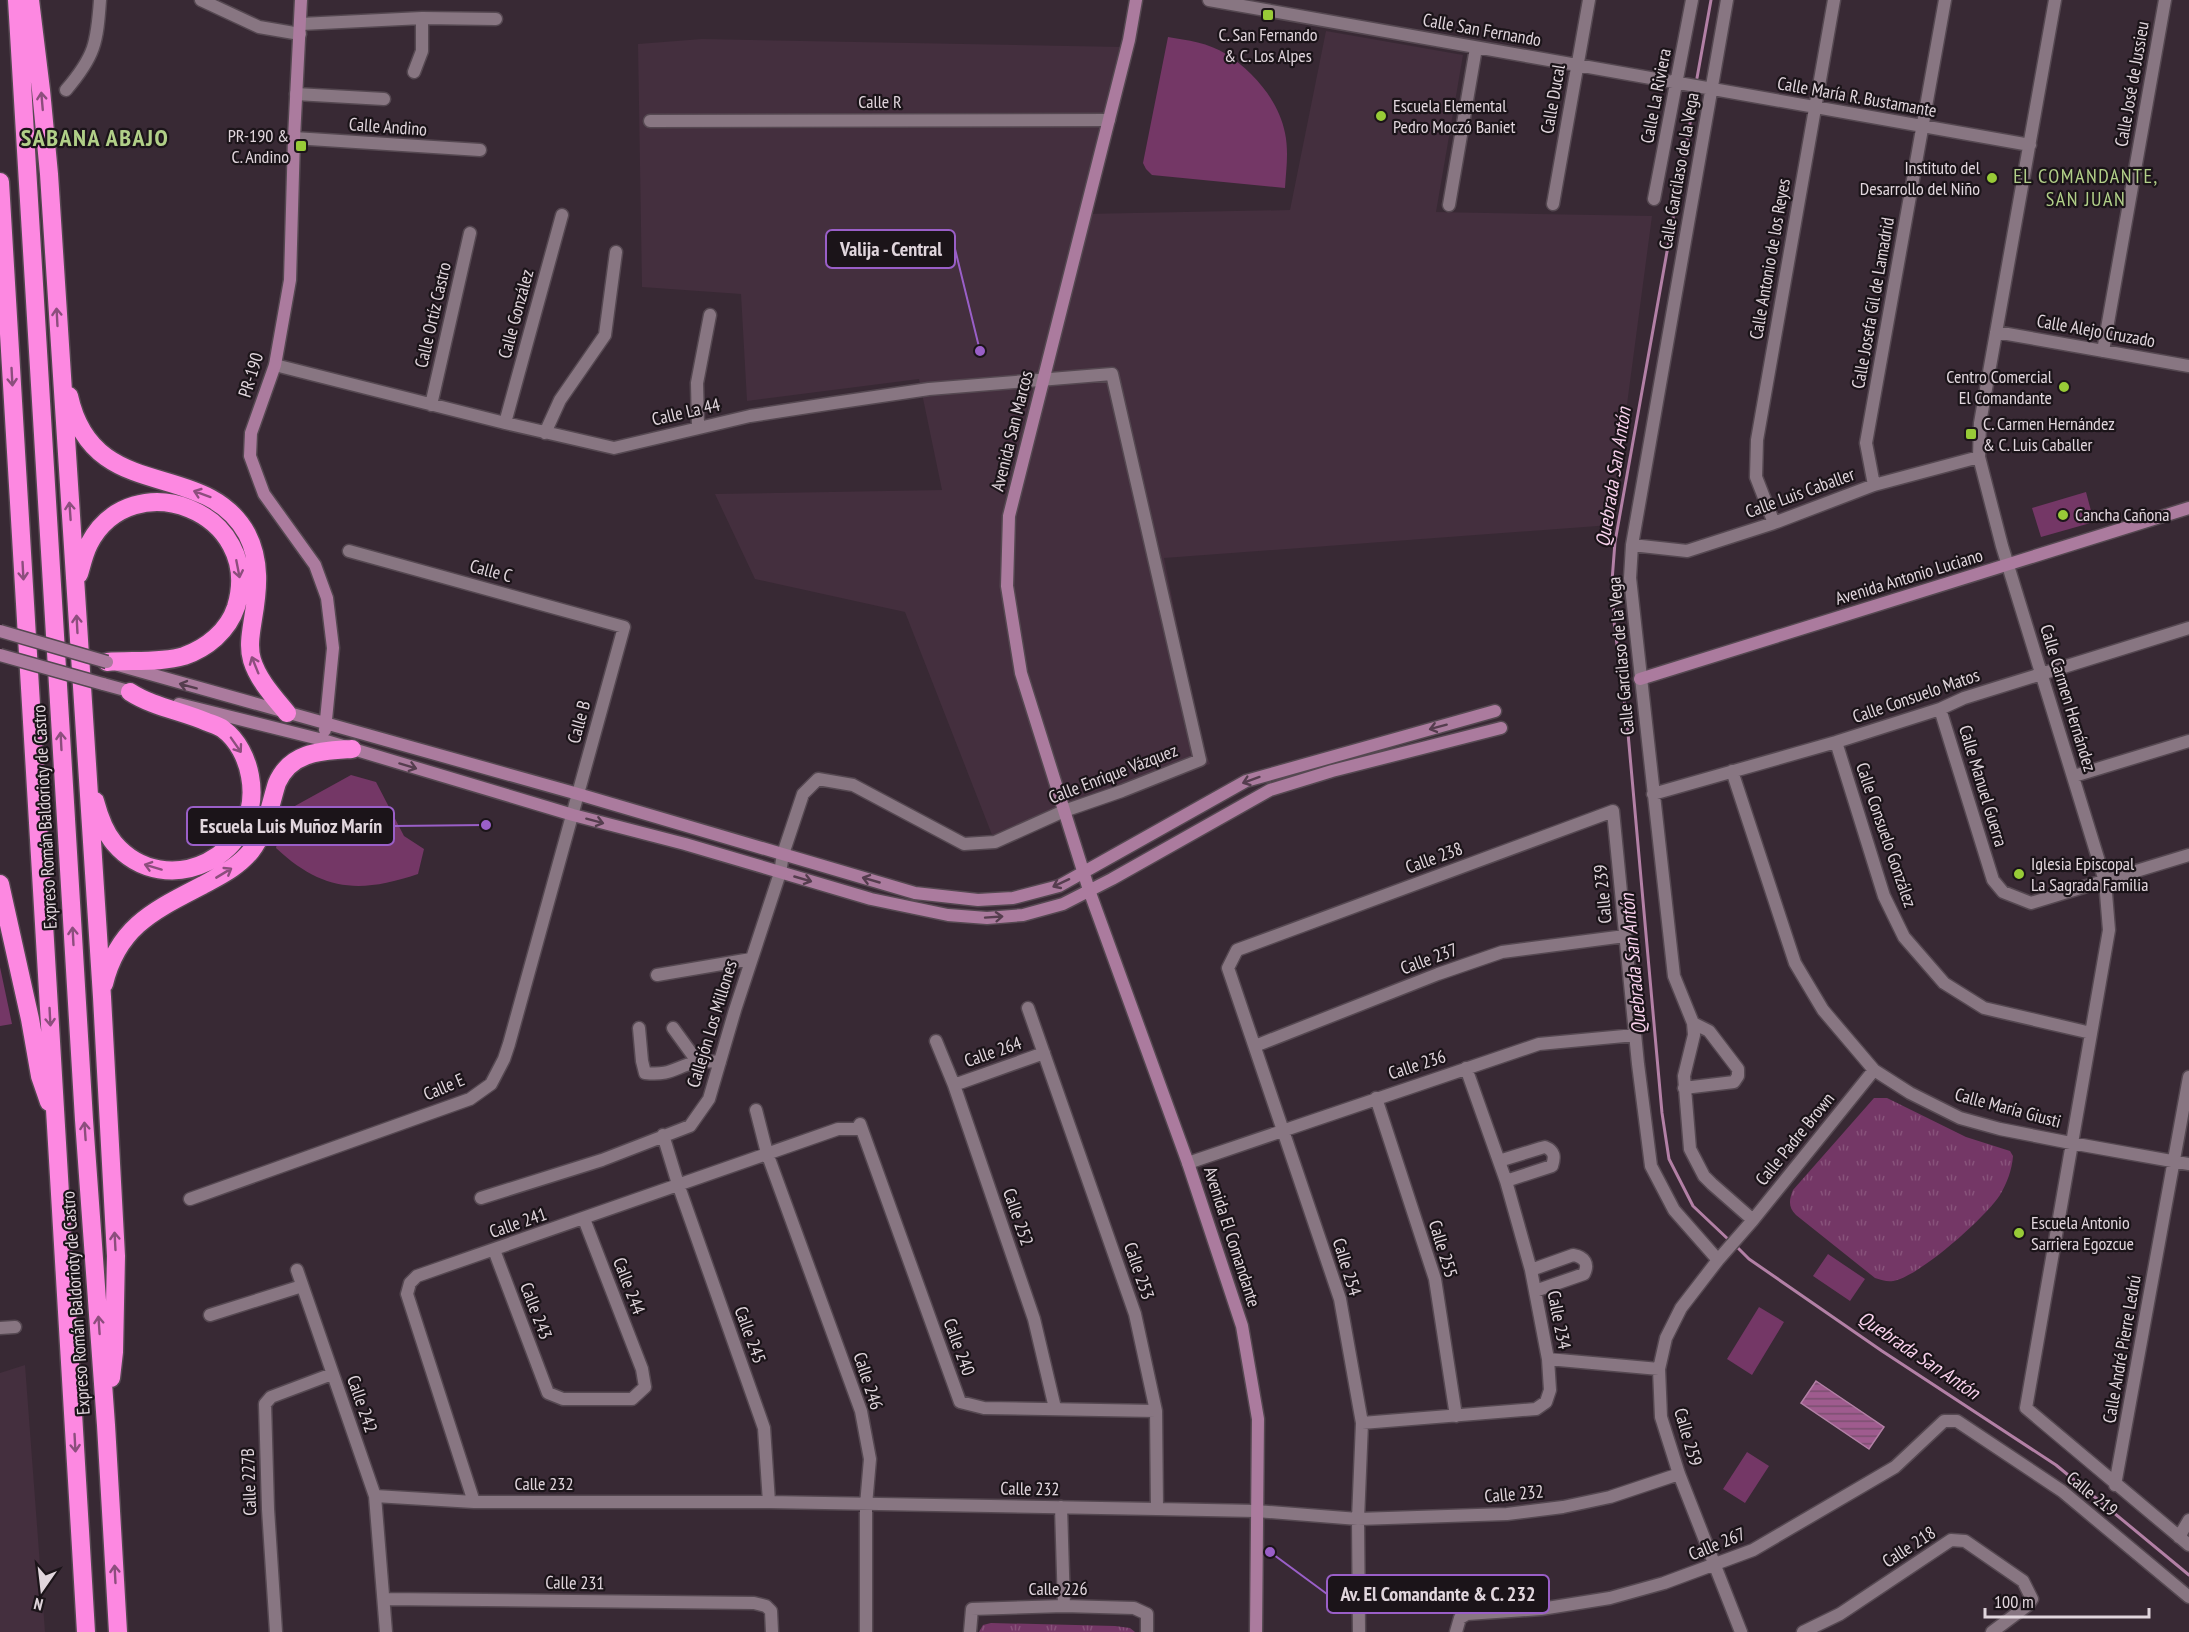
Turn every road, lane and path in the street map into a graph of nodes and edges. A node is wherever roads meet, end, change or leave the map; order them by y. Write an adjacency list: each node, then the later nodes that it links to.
1 (17, 0): 151 (highway, Expreso Román Baldorioty de Castro, one-way to 1)
2 (30, 0): 44 (highway, one-way to 2)
3 (100, 0): 24 (street)
4 (201, 0): 18 (street)
5 (302, 0): 18 (main road, PR-190 / PR-190)
6 (1136, 0): 28 (main road, Avenida San Marcos)
7 (1209, 0): 15 (street, Calle San Fernando)
8 (1589, 0): 20 (street, Calle Ducal)
9 (1692, 0): 22 (street, Calle La Riviera)
10 (1726, 0): 23 (street, Calle Garcilaso de la Vega)
11 (1834, 0): 27 (street, Calle Antonio de los Reyes)
12 (1945, 0): 30 (street, Calle Josefa Gil de Lamadrid)
13 (2055, 0): 32 (street, Calle Carmen Hernández)
14 (2165, 0): 45 (street, Calle José de Jussieu)
15 (1254, 4): 19 (street, Calle San Fernando)
16 (422, 18): 17 (street); 18 (street); 21 (street)
17 (496, 19)
18 (300, 29): 25 (main road, PR-190 / PR-190)
19 (1476, 48): 20 (street, Calle San Fernando); 37 (street)
20 (1577, 66): 22 (street, Calle San Fernando); 36 (street, Calle Ducal)
21 (414, 72)
22 (1678, 82): 23 (street, Calle María R. Bustamante); 35 (street, Calle La Riviera)
23 (1711, 89): 27 (street, Calle María R. Bustamante); 58 (street, Calle Garcilaso de la Vega)
24 (66, 90)
25 (296, 94): 26 (street); 31 (main road, PR-190 / PR-190)
26 (384, 99)
27 (1815, 108): 30 (street, Calle María R. Bustamante); 57 (street, Calle Antonio de los Reyes)
28 (1109, 120): 29 (street, Calle R); 49 (main road, Avenida San Marcos)
29 (650, 121)
30 (1923, 128): 32 (street, Calle María R. Bustamante); 55 (street, Calle Josefa Gil de Lamadrid)
31 (294, 138): 33 (street, Calle Andino); 46 (main road, PR-190 / PR-190)
32 (2030, 145): 43 (street, Calle Carmen Hernández)
33 (480, 150)
34 (0, 182): 40 (highway, Expreso Román Baldorioty de Castro)
35 (1654, 199)
36 (1553, 204)
37 (1449, 205)
38 (562, 215): 51 (street, Calle González)
39 (470, 233): 50 (street, Calle Ortíz Castro)
40 (2, 243): 117 (highway, Expreso Román Baldorioty de Castro, one-way to 117)
41 (616, 252): 53 (street)
42 (710, 315): 52 (street)
43 (1996, 332): 45 (street, Calle Alejo Cruzado); 54 (street, Calle Carmen Hernández)
44 (59, 351): 61 (highway, one-way to 44); 72 (highway, one-way to 44)
45 (2103, 351): 47 (street, Calle Alejo Cruzado)
46 (275, 364): 50 (street, Calle La 44); 73 (main road, PR-190 / PR-190)
47 (2189, 366)
48 (1112, 374): 49 (street, Calle La 44); 84 (street, Calle Enrique Vázquez)
49 (1043, 381): 52 (street, Calle La 44); 84 (main road, Avenida San Marcos)
50 (430, 405): 51 (street, Calle La 44)
51 (505, 423): 53 (street, Calle La 44)
52 (698, 427): 53 (street, Calle La 44)
53 (545, 433)
54 (1979, 458): 55 (street, Calle Luis Caballer); 60 (street, Calle Carmen Hernández)
55 (1874, 485): 57 (street, Calle Luis Caballer)
56 (2189, 508): 60 (main road, Avenida Antonio Luciano)
57 (1774, 523): 58 (street, Calle Luis Caballer)
58 (1632, 545): 68 (street, Calle Garcilaso de la Vega)
59 (349, 551): 62 (street, Calle C)
60 (2008, 565): 67 (street, Calle Carmen Hernández); 68 (main road, Avenida Antonio Luciano)
61 (75, 591): 66 (highway, one-way to 66); 79 (highway, one-way to 61)
62 (624, 627): 82 (street, Calle B)
63 (2189, 628): 67 (street, Calle Consuelo Matos)
64 (0, 631): 66 (main road, bridge)
65 (0, 655): 69 (main road, bridge)
66 (107, 662): 72 (main road, one-way to 66)
67 (2041, 674): 70 (street, Calle Consuelo Matos); 81 (street, Calle Carmen Hernández)
68 (1640, 679): 83 (street, Calle Garcilaso de la Vega)
69 (130, 692): 75 (main road); 79 (highway, one-way to 79)
70 (1940, 709): 77 (street, Calle Consuelo Matos); 91 (street, Calle Manuel Guerra)
71 (1495, 711): 74 (street); 89 (main road, one-way to 89)
72 (287, 713): 73 (main road)
73 (326, 723): 75 (main road, PR-190 / PR-190); 82 (main road)
74 (1501, 728): 93 (main road)
75 (323, 740): 78 (main road)
76 (2189, 741): 81 (street)
77 (1836, 742): 80 (street, Calle Consuelo Matos); 103 (street, Calle Consuelo González)
78 (352, 749): 85 (main road, one-way to 85); 98 (highway, one-way to 78)
79 (86, 766): 98 (highway)
80 (1732, 771): 83 (street, Calle Consuelo Matos); 111 (street, Calle María Giusti)
81 (2074, 776): 91 (street, Calle Carmen Hernández)
82 (578, 794): 85 (street, Calle B); 87 (main road)
83 (1653, 795): 100 (street, Calle Garcilaso de la Vega)
84 (1064, 811): 87 (street, Calle Enrique Vázquez); 89 (main road, Avenida San Marcos)
85 (571, 821): 90 (main road, one-way to 90); 130 (street, Calle E)
86 (1614, 821): 94 (street, Calle 239); 95 (street, Calle 238)
87 (783, 854): 89 (main road, one-way to 87); 90 (street, Callejón Los Millones)
88 (2189, 855): 91 (street, Calle Manuel Guerra)
89 (1083, 871): 93 (main road, Avenida El Comandante)
90 (780, 873): 93 (main road, one-way to 93); 96 (street, Callejón Los Millones)
91 (2105, 880): 103 (street, Calle Carmen Hernández)
92 (0, 885): 117 (highway)
93 (1089, 890): 125 (main road, Avenida El Comandante)
94 (1624, 936): 104 (street, Calle 239); 106 (street, Calle 237)
95 (1258, 943): 106 (street, Calle 254)
96 (751, 959): 97 (street); 109 (street, Callejón Los Millones)
97 (657, 975)
98 (102, 997): 151 (highway, one-way to 98)
99 (1028, 1008): 107 (street)
100 (1693, 1023): 114 (street, Calle Garcilaso de la Vega); 114 (street)
101 (639, 1028): 108 (street)
102 (673, 1028): 108 (street)
103 (2091, 1034): 121 (street, Calle Carmen Hernández)
104 (1635, 1035): 110 (street, Calle 236); 135 (street)
105 (936, 1041): 113 (street, Calle 252)
106 (1255, 1046): 119 (street, Calle 254)
107 (1044, 1053): 113 (street, Calle 264); 148 (street, Calle 253)
108 (697, 1061): 109 (street)
109 (720, 1062): 120 (street, Callejón Los Millones)
110 (1467, 1068): 115 (street, Calle 236); 123 (street, Calle 234)
111 (1874, 1070): 121 (street, Calle María Giusti); 132 (street, Calle Padre Brown)
112 (2189, 1077): 124 (street, Calle André Pierre Ledrú)
113 (954, 1085): 147 (street, Calle 252)
114 (1684, 1088): 132 (street, Calle Garcilaso de la Vega)
115 (1376, 1098): 119 (street, Calle 236); 149 (street, Calle 255)
116 (756, 1110): 122 (street, Calle 246)
117 (56, 1123): 170 (highway, Expreso Román Baldorioty de Castro, one-way to 170)
118 (857, 1129): 122 (street, Calle 241); 147 (street, Calle 240)
119 (1284, 1132): 125 (street, Calle 236); 150 (street, Calle 254)
120 (663, 1135): 128 (street, Calle 245); 129 (street, Callejón Los Millones)
121 (2071, 1143): 124 (street, Calle María Giusti); 154 (street, Calle Carmen Hernández)
122 (767, 1153): 128 (street, Calle 241); 158 (street, Calle 246)
123 (1499, 1161): 127 (street, Calle 234); 127 (street)
124 (2174, 1161): 126 (street, Calle María Giusti); 154 (street, Calle André Pierre Ledrú)
125 (1188, 1163): 161 (main road, Avenida El Comandante)
126 (2189, 1164)
127 (1506, 1181): 137 (street, Calle 234)
128 (678, 1184): 131 (street, Calle 241); 157 (street, Calle 245)
129 (481, 1198)
130 (190, 1199)
131 (584, 1219): 134 (street, Calle 241); 146 (street, Calle 244)
132 (1753, 1220): 133 (street, Calle Padre Brown)
133 (1743, 1230): 135 (street, Calle 259)
134 (494, 1250): 146 (street, Calle 243); 156 (street, Calle 241)
135 (1720, 1257): 144 (street, Calle 259)
136 (297, 1270): 138 (street, Calle 242)
137 (1531, 1270): 139 (street, Calle 234); 139 (street)
138 (302, 1286): 140 (street); 145 (street, Calle 242)
139 (1535, 1291): 143 (street, Calle 234)
140 (210, 1315)
141 (15, 1327): 142 (street)
142 (0, 1328)
143 (1548, 1359): 144 (street); 149 (street, Calle 234)
144 (1659, 1369): 153 (street, Calle 259)
145 (332, 1374): 155 (street, Calle 242); 172 (street, Calle 227B)
146 (545, 1384)
147 (1055, 1408): 148 (street, Calle 240)
148 (1156, 1411): 160 (street, Calle 253)
149 (1456, 1416): 150 (street, Calle 234)
150 (1362, 1423): 162 (street, Calle 254)
151 (106, 1425): 171 (highway, Expreso Román Baldorioty de Castro, one-way to 151)
152 (1966, 1427): 166 (street, Calle 267); 167 (street, Calle 219)
153 (1679, 1474): 162 (street, Calle 232); 166 (street, Calle 259)
154 (2115, 1485): 164 (street)
155 (375, 1496): 156 (street, Calle 232); 168 (street, Calle 242)
156 (474, 1502): 157 (street, Calle 232)
157 (770, 1502): 158 (street, Calle 232)
158 (866, 1504): 159 (street, Calle 232); 175 (street, Calle 246)
159 (1061, 1508): 160 (street, Calle 232); 169 (street)
160 (1157, 1509): 161 (street, Calle 232)
161 (1256, 1511): 162 (street, Calle 232); 178 (main road, Avenida El Comandante)
162 (1358, 1519): 179 (street, Calle 254)
163 (2189, 1520): 164 (street)
164 (2179, 1537): 165 (street)
165 (2189, 1545)
166 (1715, 1565): 180 (street, Calle 267); 181 (street, Calle 259)
167 (2189, 1597)
168 (384, 1599): 173 (street, Calle 242); 174 (street, Calle 231)
169 (1064, 1606): 176 (street, Calle 226); 177 (street, Calle 226)
170 (86, 1632)
171 (118, 1632)
172 (276, 1632)
173 (386, 1632)
174 (772, 1632)
175 (866, 1632)
176 (970, 1632)
177 (1147, 1632)
178 (1256, 1632)
179 (1359, 1632)
180 (1456, 1632)
181 (1740, 1632)
182 (1803, 1632): 183 (street, Calle 218)
183 (1992, 1632)

